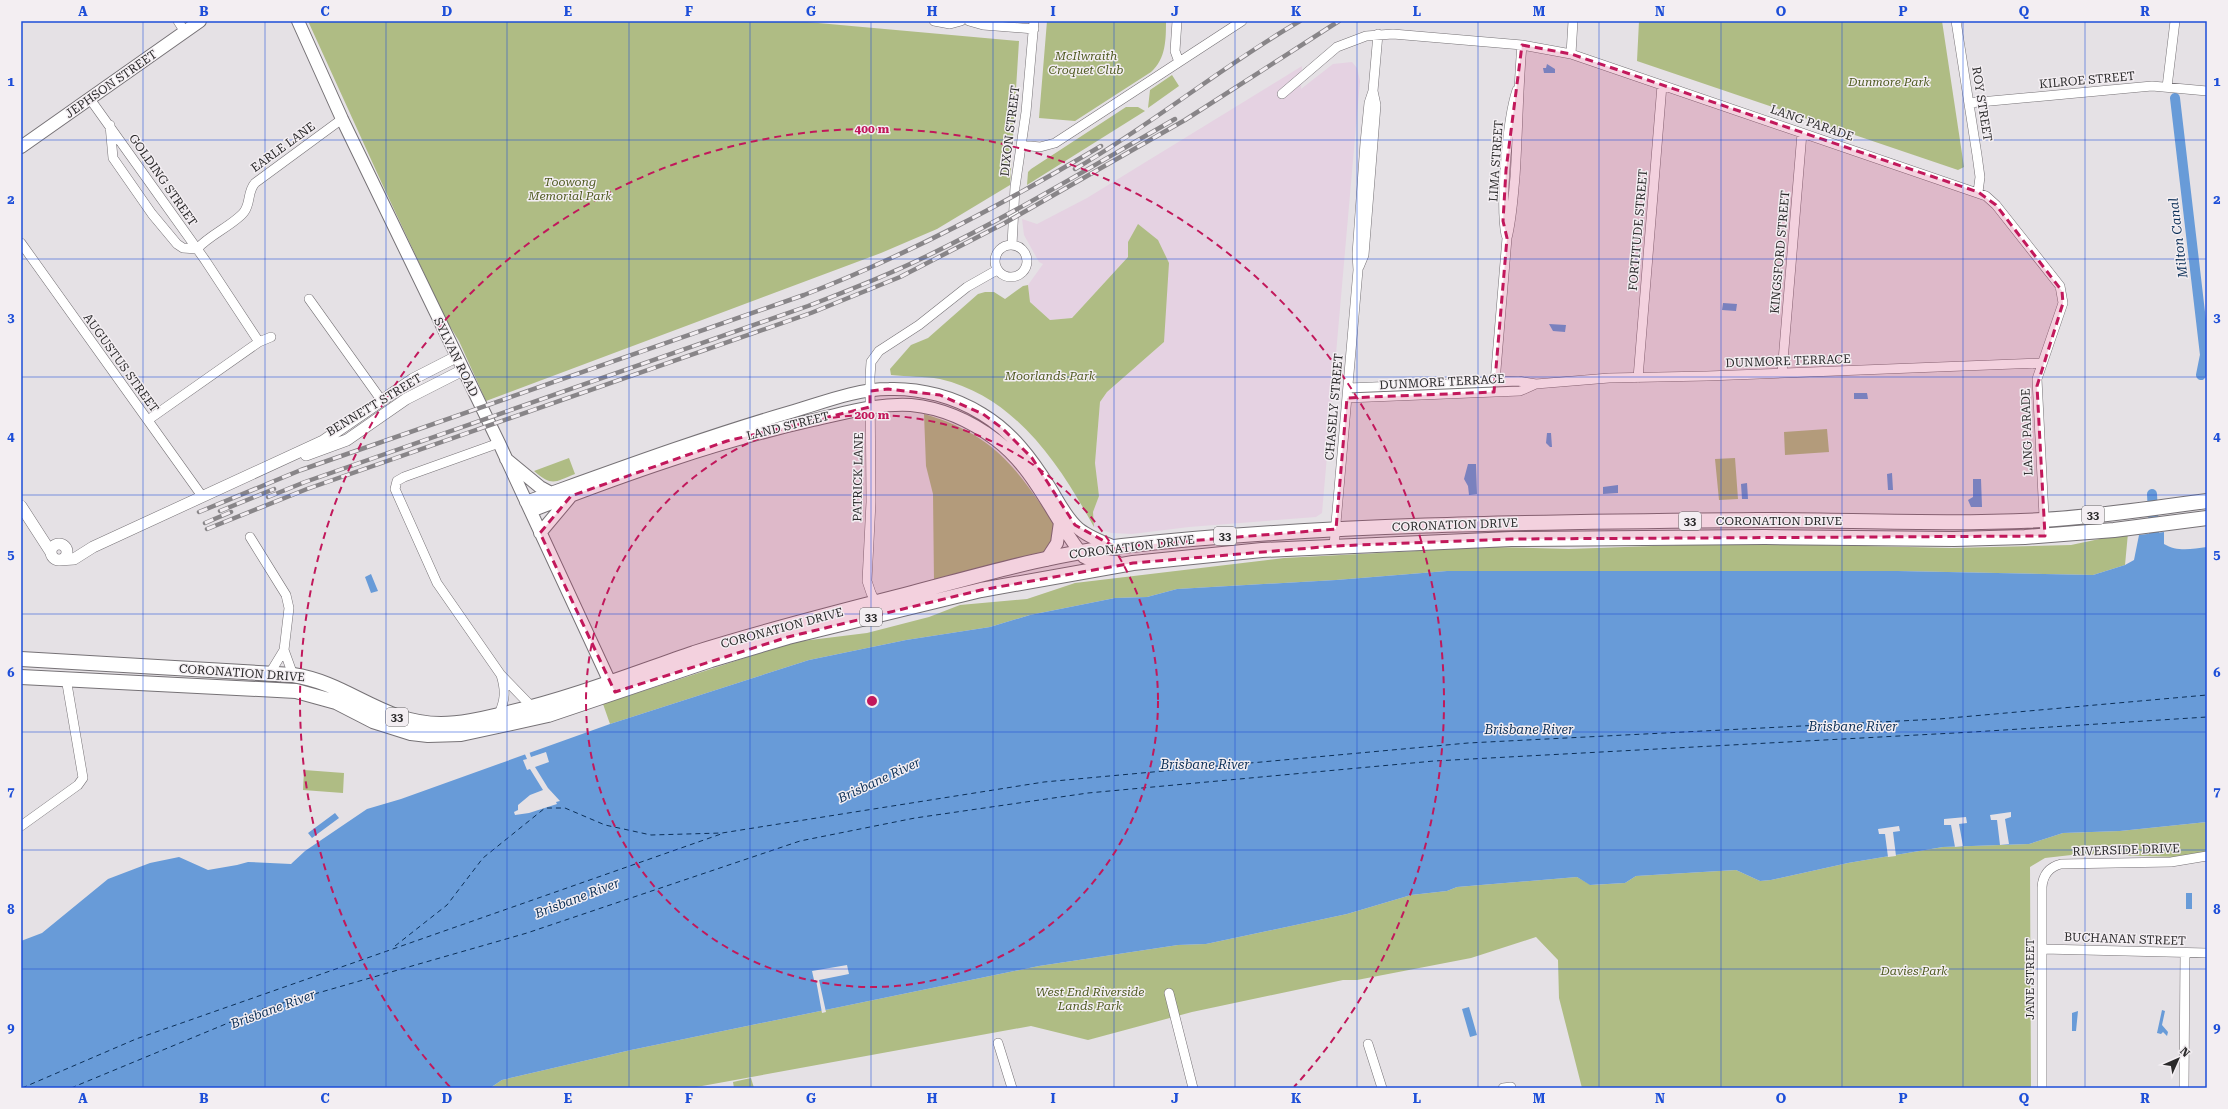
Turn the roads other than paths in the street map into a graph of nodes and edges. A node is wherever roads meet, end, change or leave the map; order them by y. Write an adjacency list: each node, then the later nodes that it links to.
1 (178, 21): 13 (street)
2 (200, 21): 13 (main road, JEPHSON STREET)
3 (298, 21): 24 (main road, SYLVAN ROAD)
4 (934, 21): 5 (street)
5 (961, 21)
6 (969, 21): 12 (street)
7 (1177, 21): 17 (street)
8 (1242, 21): 17 (street)
9 (1573, 21): 16 (street)
10 (1956, 21): 23 (street, ROY STREET)
11 (2175, 21): 19 (street)
12 (1034, 25): 27 (street, DIXON STREET)
13 (185, 32): 22 (main road, JEPHSON STREET)
14 (1378, 34): 15 (street, LANG PARADE); 21 (street, LANG PARADE); 44 (street, CHASELY STREET)
15 (1522, 45): 16 (street, LANG PARADE); 42 (street, LIMA STREET)
16 (1571, 54): 18 (street, LANG PARADE)
17 (1179, 62): 27 (street)
18 (1662, 85): 26 (street, LANG PARADE); 41 (street, FORTITUDE STREET)
19 (2167, 86): 20 (street, KILROE STREET); 23 (street, KILROE STREET)
20 (2207, 91)
21 (1282, 94)
22 (90, 98): 25 (street, GOLDING STREET); 28 (main road, JEPHSON STREET)
23 (1969, 103): 29 (street, ROY STREET)
24 (342, 119): 32 (street, EARLE LANE); 37 (main road, SYLVAN ROAD)
25 (110, 125): 32 (street, GOLDING STREET); 32 (street, GOLDING STREET)
26 (1802, 132): 29 (street, LANG PARADE); 40 (street, KINGSFORD STREET)
27 (1021, 146): 31 (street, DIXON STREET)
28 (21, 147)
29 (1978, 192): 38 (street, LANG PARADE)
30 (21, 243): 50 (street, AUGUSTUS STREET)
31 (1012, 245): 33 (street); 33 (street)
32 (197, 249): 36 (street, GOLDING STREET)
33 (997, 270): 45 (street, PATRICK LANE)
34 (309, 299): 47 (street)
35 (271, 338): 36 (street)
36 (259, 342): 50 (street)
37 (456, 357): 39 (main road, SYLVAN ROAD); 47 (street, BENNETT STREET)
38 (2042, 363): 40 (street, DUNMORE TERRACE); 61 (street, LANG PARADE)
39 (463, 370): 49 (street, BENNETT STREET); 51 (main road, SYLVAN ROAD)
40 (1782, 373): 41 (street, DUNMORE TERRACE)
41 (1638, 378): 43 (street, DUNMORE TERRACE)
42 (1495, 382): 43 (street, DUNMORE TERRACE); 44 (street, DUNMORE TERRACE)
43 (1536, 384): 46 (street, DUNMORE TERRACE)
44 (1348, 388): 46 (street, CHASELY STREET)
45 (870, 391): 48 (street, PATRICK LANE); 54 (main road, LAND STREET); 71 (main road, LAND STREET)
46 (1347, 398): 64 (street, CHASELY STREET)
47 (382, 401): 49 (street); 53 (street, BENNETT STREET)
48 (870, 407): 56 (main road, LAND STREET); 62 (main road, LAND STREET); 77 (street, PATRICK LANE)
49 (390, 410): 53 (street, BENNETT STREET)
50 (148, 420): 55 (street, AUGUSTUS STREET)
51 (499, 443): 52 (main road, SYLVAN ROAD); 82 (street)
52 (506, 459): 54 (main road); 59 (main road, SYLVAN ROAD)
53 (275, 465): 55 (street, BENNETT STREET)
54 (552, 493): 59 (main road, LAND STREET)
55 (202, 496): 70 (street, BENNETT STREET)
56 (571, 496): 59 (main road, LAND STREET); 65 (main road)
57 (2207, 501): 61 (highway, CORONATION DRIVE / 33)
58 (21, 506): 63 (street)
59 (528, 507): 65 (main road, SYLVAN ROAD)
60 (2207, 518): 66 (highway, CORONATION DRIVE / 33)
61 (2044, 520): 64 (highway, CORONATION DRIVE / 33); 66 (street, LANG PARADE)
62 (1060, 522): 73 (main road, LAND STREET); 75 (main road)
63 (36, 527): 68 (street); 72 (street)
64 (1336, 529): 69 (street, CHASELY STREET); 71 (highway, CORONATION DRIVE / 33)
65 (540, 533): 85 (main road, SYLVAN ROAD)
66 (2045, 536): 69 (highway, CORONATION DRIVE / 33)
67 (250, 537): 78 (street)
68 (62, 545): 70 (street, BENNETT STREET); 72 (street); 74 (street)
69 (1334, 546): 76 (highway, CORONATION DRIVE / 33)
70 (93, 547): 74 (street, BENNETT STREET)
71 (1115, 547): 73 (highway, CORONATION DRIVE / 33)
72 (50, 551): 74 (street)
73 (1080, 552): 75 (highway, CORONATION DRIVE / 33); 76 (main road)
74 (59, 560)
75 (1046, 560): 77 (highway, CORONATION DRIVE / 33)
76 (1133, 562): 85 (highway, CORONATION DRIVE / 33)
77 (876, 603): 85 (highway, CORONATION DRIVE / 33)
78 (284, 650): 80 (street); 81 (street)
79 (21, 659): 80 (highway, CORONATION DRIVE / 33)
80 (270, 673): 81 (highway, CORONATION DRIVE / 33)
81 (293, 675): 87 (highway, CORONATION DRIVE / 33)
82 (501, 675): 86 (street); 87 (street)
83 (21, 677): 84 (highway, 33)
84 (66, 678): 85 (highway, CORONATION DRIVE / 33); 88 (street)
85 (612, 687): 86 (highway, CORONATION DRIVE / 33)
86 (532, 707): 87 (highway, CORONATION DRIVE / 33)
87 (500, 714)
88 (21, 826)
89 (2207, 856): 90 (street, RIVERSIDE DRIVE)
90 (2047, 872): 91 (street, JANE STREET)
91 (2042, 949): 92 (street, BUCHANAN STREET); 100 (street, JANE STREET)
92 (2185, 953): 93 (street, BUCHANAN STREET); 101 (street)
93 (2207, 953)
94 (1169, 993): 98 (street)
95 (998, 1043): 97 (street)
96 (1368, 1044): 99 (street)
97 (1012, 1088)
98 (1193, 1088)
99 (1382, 1088)
100 (2042, 1088)
101 (2184, 1088)

